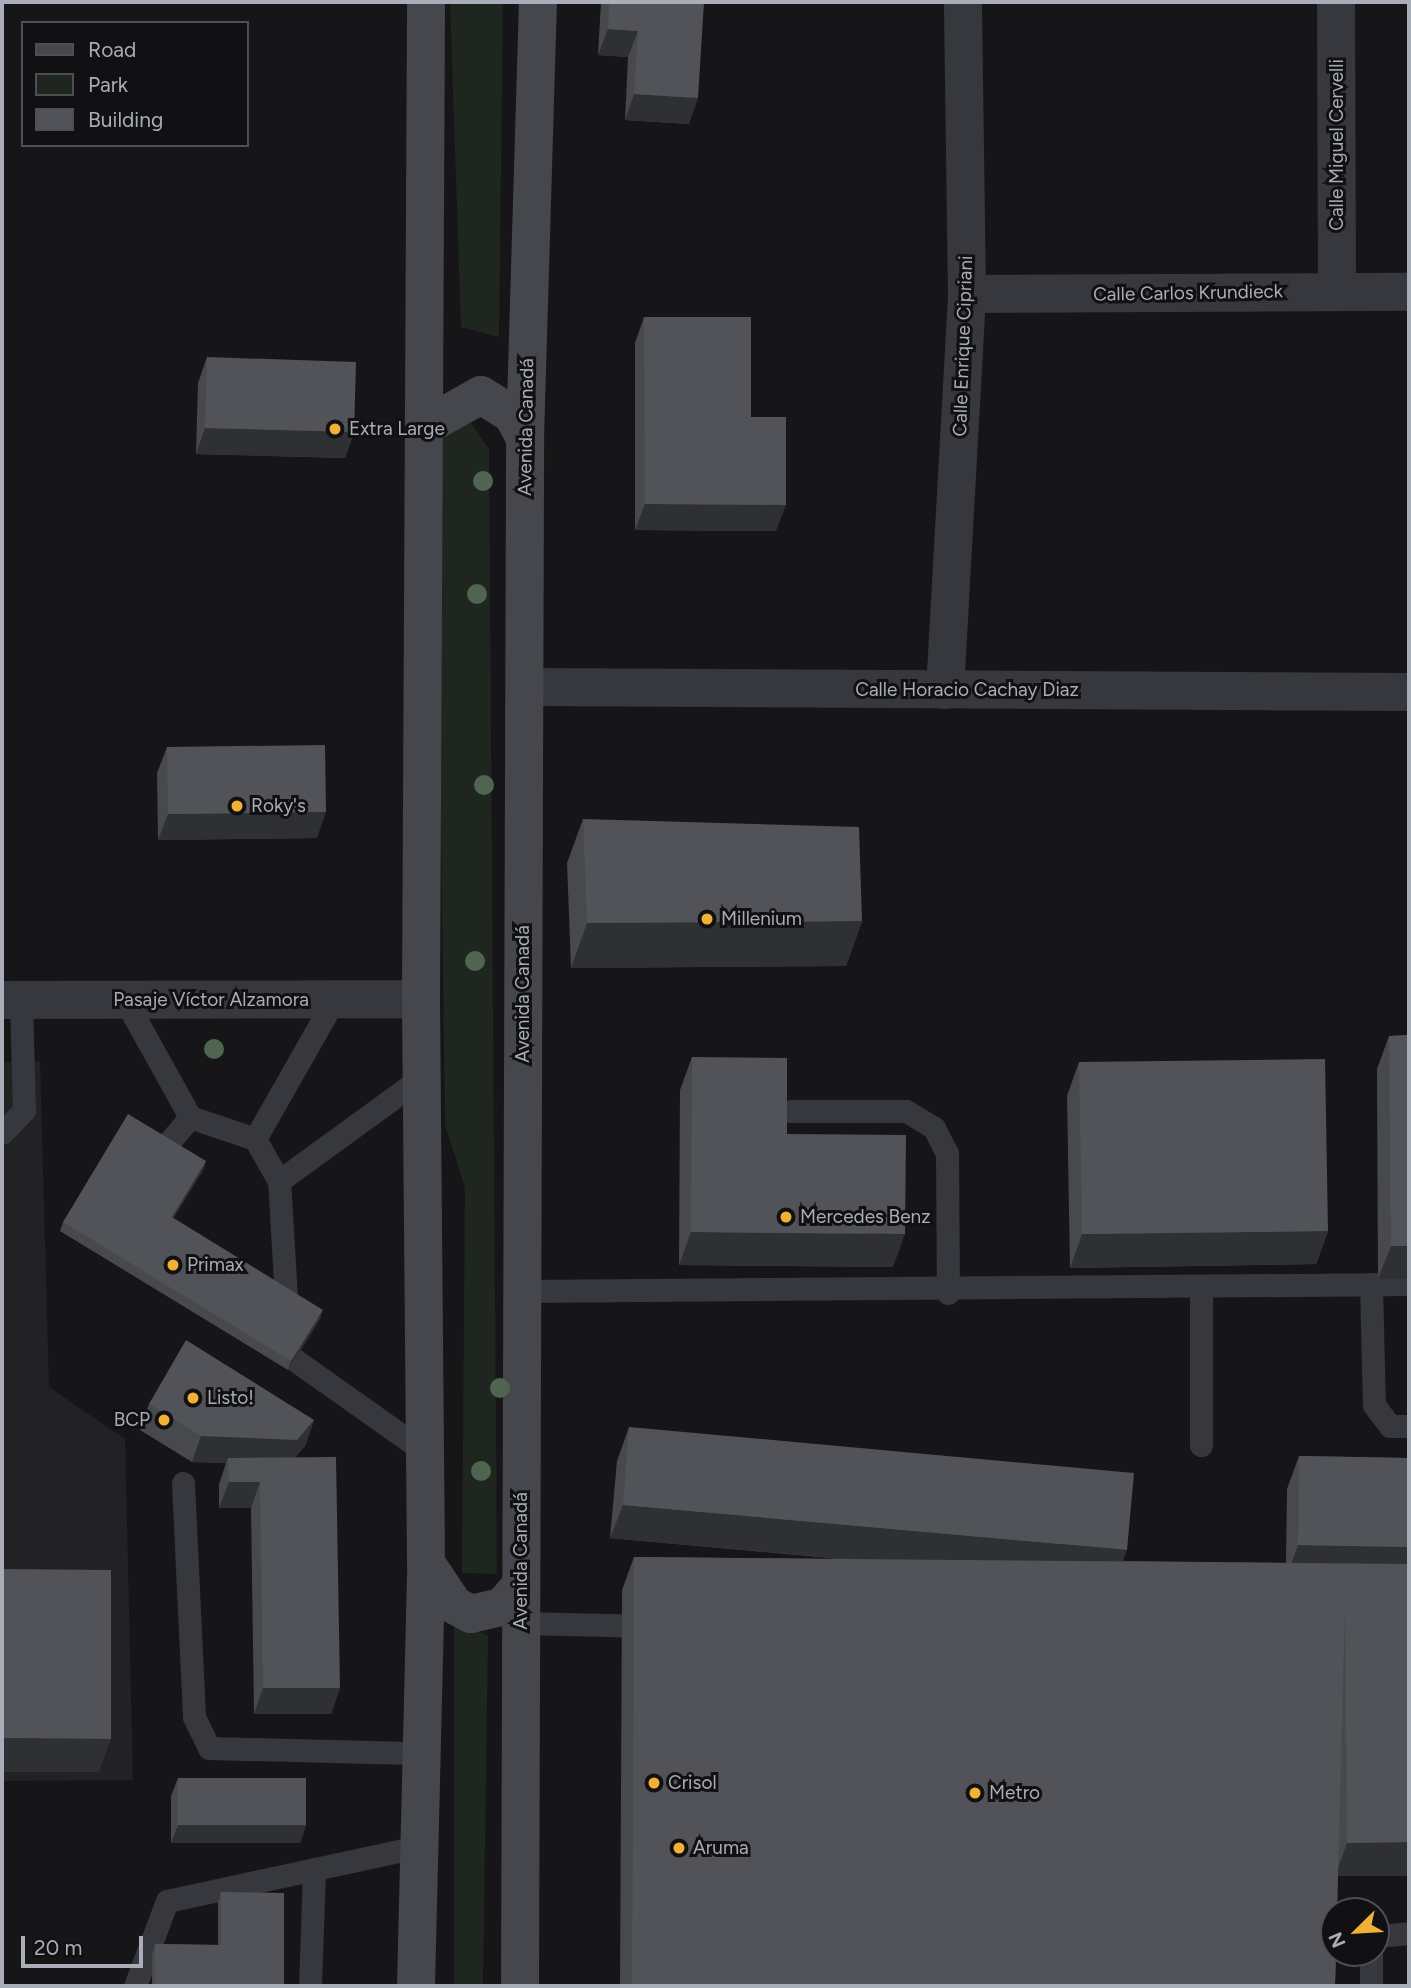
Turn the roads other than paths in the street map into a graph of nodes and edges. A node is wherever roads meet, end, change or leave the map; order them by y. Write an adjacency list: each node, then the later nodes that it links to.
1 (426, 2): 8 (main road)
2 (538, 2): 9 (main road, Avenida Canadá)
3 (963, 2): 7 (street, Calle Enrique Cipriani)
4 (1336, 2): 5 (street, Calle Miguel Cervelli)
5 (1337, 289): 6 (street, Calle Carlos Krundieck); 7 (street, Calle Carlos Krundieck)
6 (1409, 292)
7 (967, 294): 11 (street, Calle Enrique Cipriani)
8 (424, 427): 9 (main road); 13 (main road)
9 (525, 438): 10 (main road, Avenida Canadá)
10 (525, 687): 11 (street, Calle Horacio Cachay Diaz); 27 (main road, Avenida Canadá)
11 (945, 690): 12 (street, Calle Horacio Cachay Diaz)
12 (1409, 692)
13 (421, 999): 16 (street, Pasaje Víctor Alzamora); 17 (main road)
14 (11, 1000): 15 (street, Pasaje Víctor Alzamora); 20 (lane)
15 (125, 1000): 16 (street, Pasaje Víctor Alzamora); 19 (lane)
16 (334, 1000): 21 (lane)
17 (421, 1078): 23 (lane); 33 (main road)
18 (791, 1111): 28 (lane)
19 (190, 1117): 21 (lane); 22 (lane)
20 (2, 1133)
21 (255, 1139): 23 (lane)
22 (165, 1147)
23 (279, 1181): 29 (lane)
24 (1371, 1284): 25 (lane); 26 (lane); 31 (lane)
25 (1409, 1284)
26 (1201, 1287): 28 (lane); 32 (lane)
27 (522, 1292): 28 (lane); 36 (main road, Avenida Canadá)
28 (948, 1293)
29 (286, 1298)
30 (295, 1360): 33 (lane)
31 (1409, 1426)
32 (1201, 1445)
33 (425, 1452): 35 (main road)
34 (183, 1483): 39 (lane)
35 (426, 1563): 36 (main road); 39 (main road)
36 (521, 1585): 37 (main road, Avenida Canadá)
37 (521, 1623): 38 (lane); 48 (main road, Avenida Canadá)
38 (681, 1626)
39 (420, 1753): 40 (main road)
40 (417, 1846): 41 (lane); 47 (main road)
41 (314, 1869): 45 (lane); 46 (lane)
42 (1409, 1933): 43 (lane)
43 (1390, 1935)
44 (1371, 1967): 49 (lane)
45 (135, 1986)
46 (310, 1986)
47 (416, 1986)
48 (520, 1986)
49 (1371, 1986)

